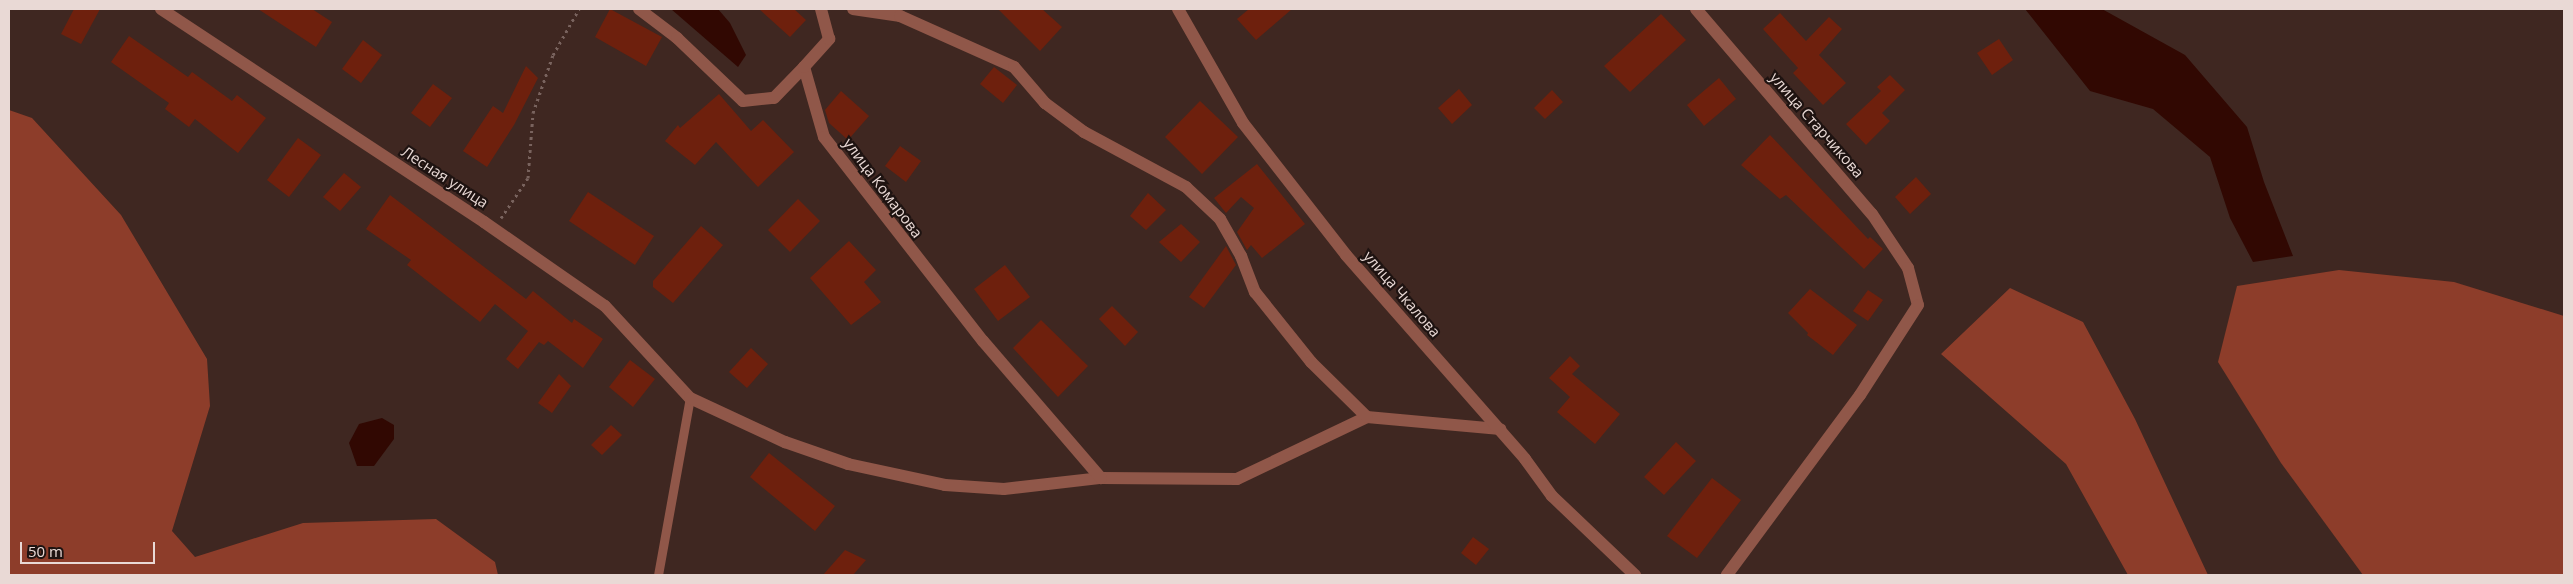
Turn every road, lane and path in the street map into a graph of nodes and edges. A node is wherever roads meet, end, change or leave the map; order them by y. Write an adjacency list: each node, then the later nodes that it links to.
1 (161, 9): 9 (street, Лесная улица)
2 (580, 9): 9 (path)
3 (639, 9): 8 (street)
4 (822, 9): 8 (street)
5 (853, 9): 11 (street)
6 (1178, 9): 12 (street, улица Чкалова)
7 (1696, 9): 16 (street, улица Старчикова)
8 (804, 67): 13 (street, улица Комарова)
9 (494, 228): 10 (street, Лесная улица)
10 (690, 398): 13 (street); 14 (lane)
11 (1367, 417): 12 (street); 13 (street)
12 (1500, 429): 15 (street, улица Чкалова)
13 (1101, 478)
14 (658, 575)
15 (1634, 575)
16 (1727, 575)

